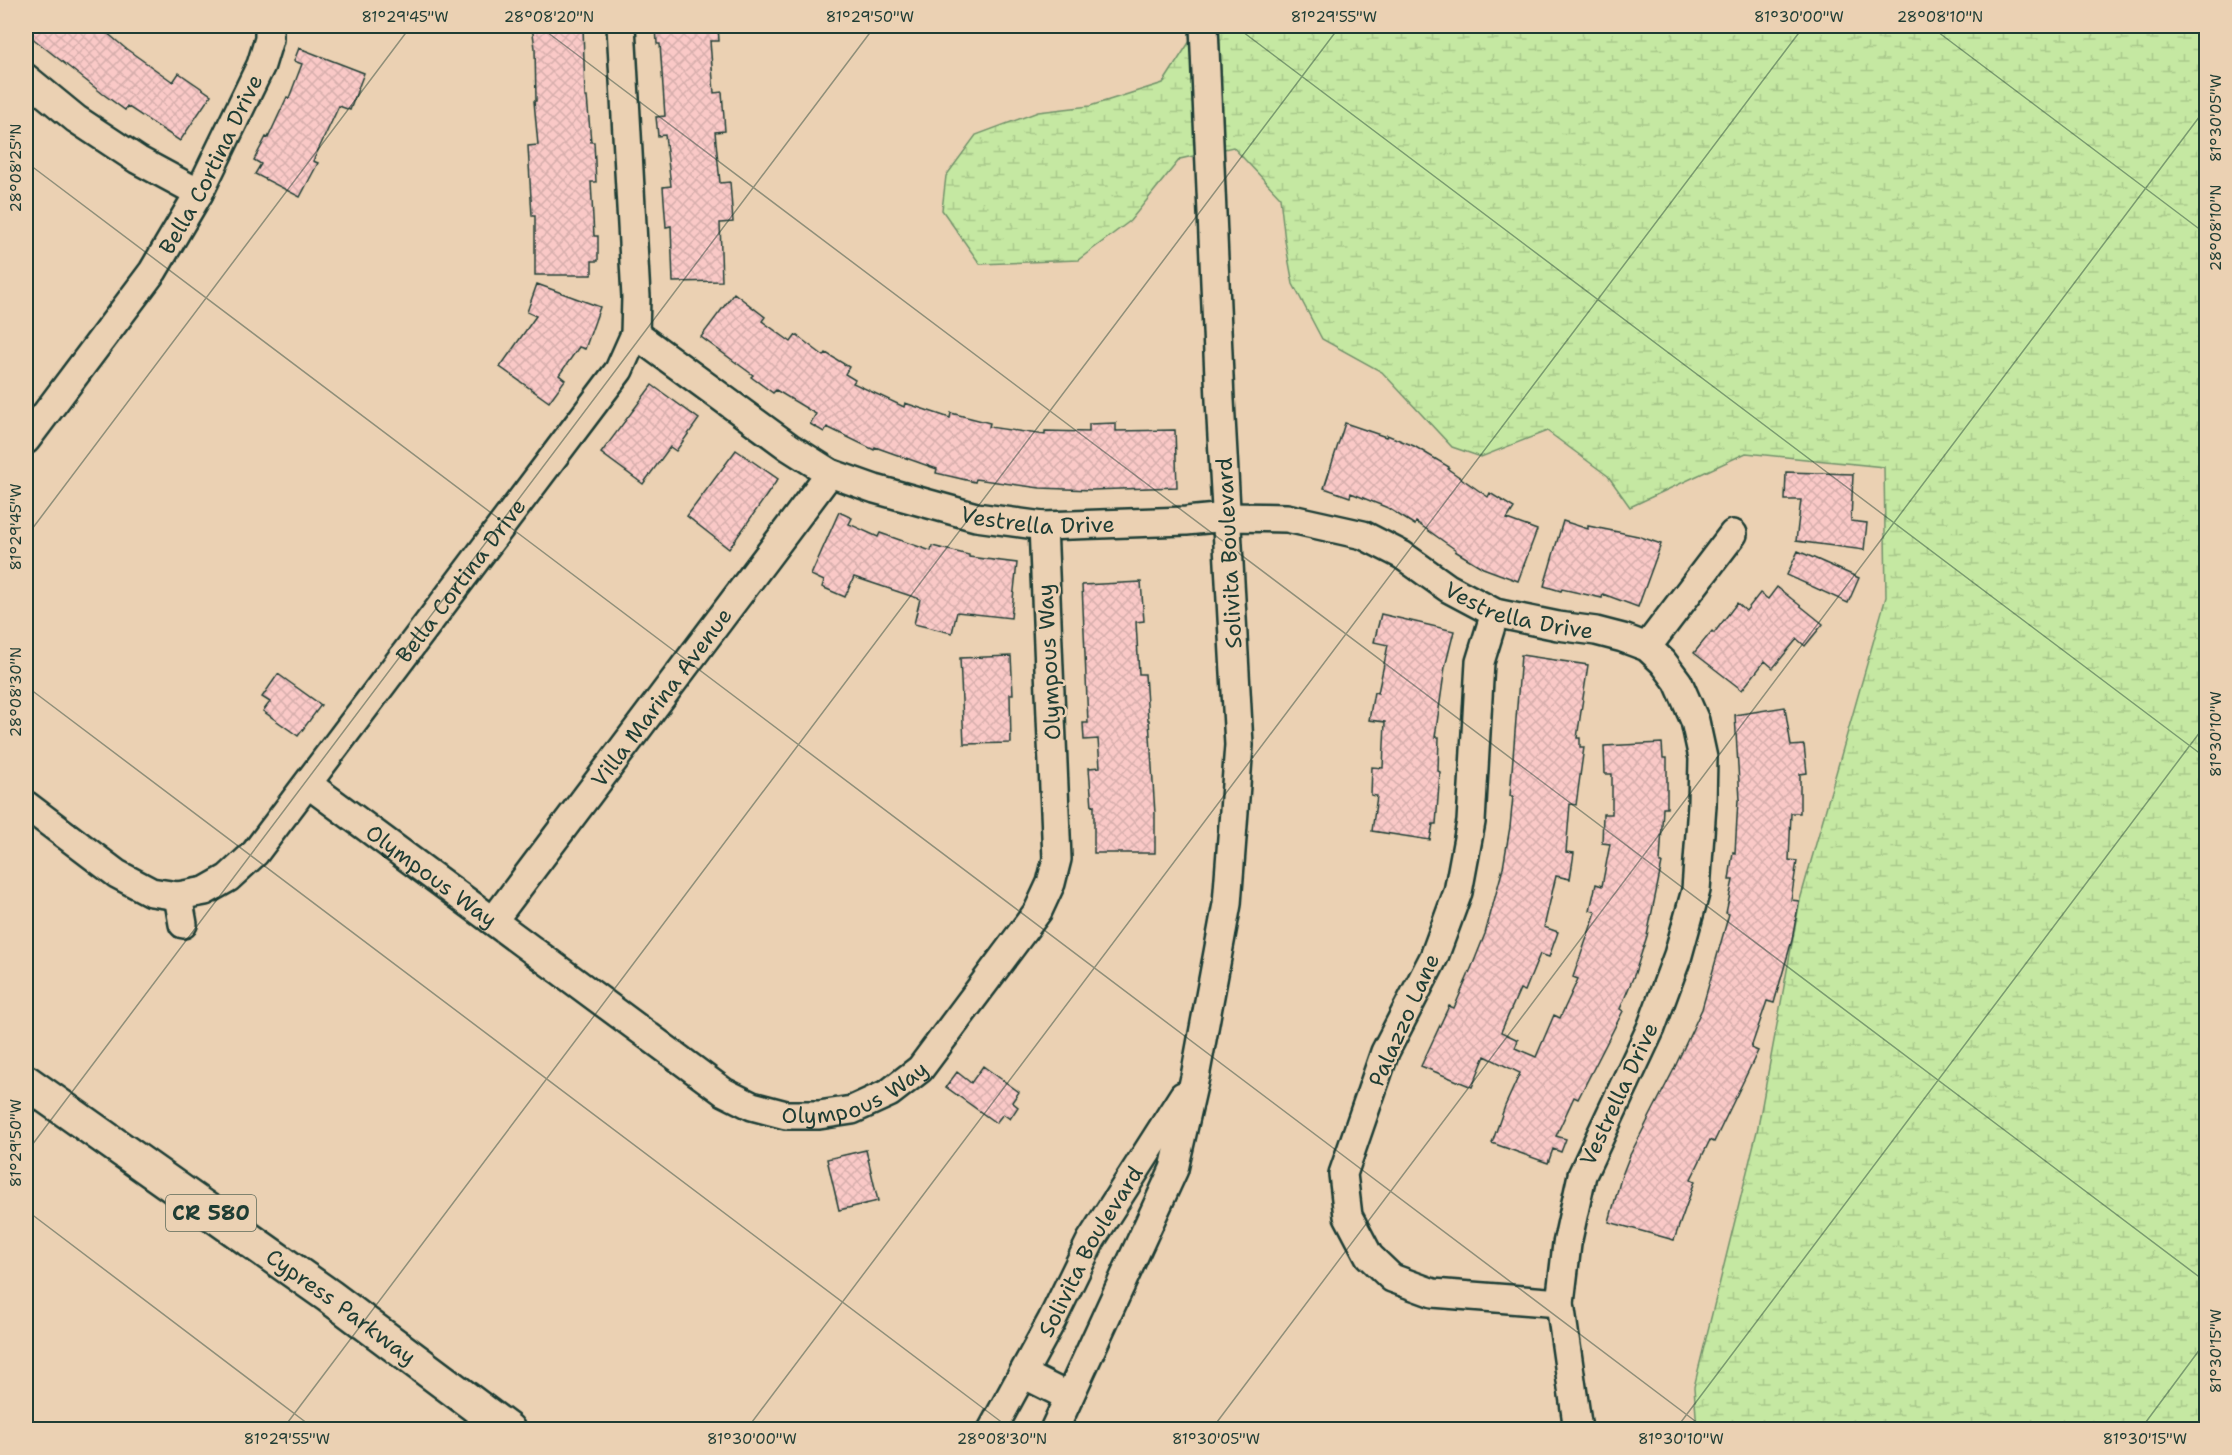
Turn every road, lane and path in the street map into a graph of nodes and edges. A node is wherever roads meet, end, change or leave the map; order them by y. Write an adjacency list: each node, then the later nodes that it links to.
1 (269, 26): 5 (street, Bella Cortina Drive)
2 (621, 26): 6 (street, Bella Cortina Drive)
3 (1204, 26): 9 (street, Solivita Boulevard)
4 (26, 78): 5 (street)
5 (199, 193): 7 (street, Bella Cortina Drive)
6 (635, 334): 8 (street, Vestrella Drive); 14 (street, Bella Cortina Drive)
7 (26, 440)
8 (830, 472): 10 (street, Vestrella Drive); 17 (street, Villa Marina Avenue)
9 (1227, 517): 10 (street, Vestrella Drive); 12 (street, Vestrella Drive); 19 (street, Solivita Boulevard)
10 (1043, 526): 17 (street, Olympous Way)
11 (1733, 534): 13 (street)
12 (1495, 613): 13 (street, Vestrella Drive); 21 (street, Palazzo Lane)
13 (1647, 647): 21 (street, Vestrella Drive)
14 (308, 784): 16 (street, Bella Cortina Drive); 17 (street, Olympous Way)
15 (26, 805): 16 (street, Bella Cortina Drive)
16 (178, 896): 18 (street)
17 (493, 921)
18 (183, 924)
19 (1195, 1077): 22 (street, Solivita Boulevard); 23 (street, Solivita Boulevard)
20 (26, 1082): 24 (main road, Cypress Parkway / CR 580)
21 (1560, 1304): 27 (street, Vestrella Drive)
22 (1023, 1374): 23 (street); 25 (street, Solivita Boulevard)
23 (1069, 1396): 26 (street, Solivita Boulevard)
24 (508, 1430)
25 (992, 1430)
26 (1054, 1430)
27 (1578, 1430)

